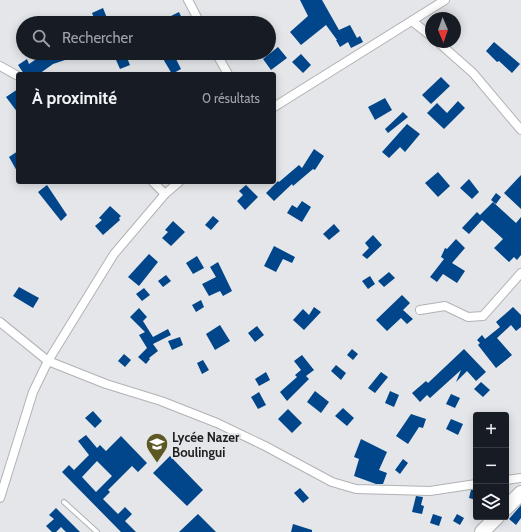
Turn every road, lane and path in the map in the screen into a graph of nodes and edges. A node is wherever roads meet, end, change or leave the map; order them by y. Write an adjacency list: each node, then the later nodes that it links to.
1 (188, 0): 3 (street)
2 (444, 0): 4 (street)
3 (196, 16)
4 (412, 21): 5 (street); 11 (street)
5 (425, 31)
6 (445, 48): 12 (street)
7 (220, 60): 9 (street)
8 (0, 66): 10 (street)
9 (227, 72)
10 (16, 75)
11 (276, 106)
12 (521, 130)
13 (155, 184): 15 (street)
14 (177, 184): 15 (street)
15 (165, 194): 19 (street)
16 (521, 273): 17 (street)
17 (420, 310)
18 (0, 322): 19 (street)
19 (48, 361): 22 (street); 24 (street)
20 (521, 478): 21 (street)
21 (509, 480)
22 (473, 484)
23 (521, 493): 26 (highway)
24 (0, 498)
25 (64, 502): 28 (lane)
26 (509, 505)
27 (494, 520): 29 (highway)
28 (97, 532)
29 (482, 532)

